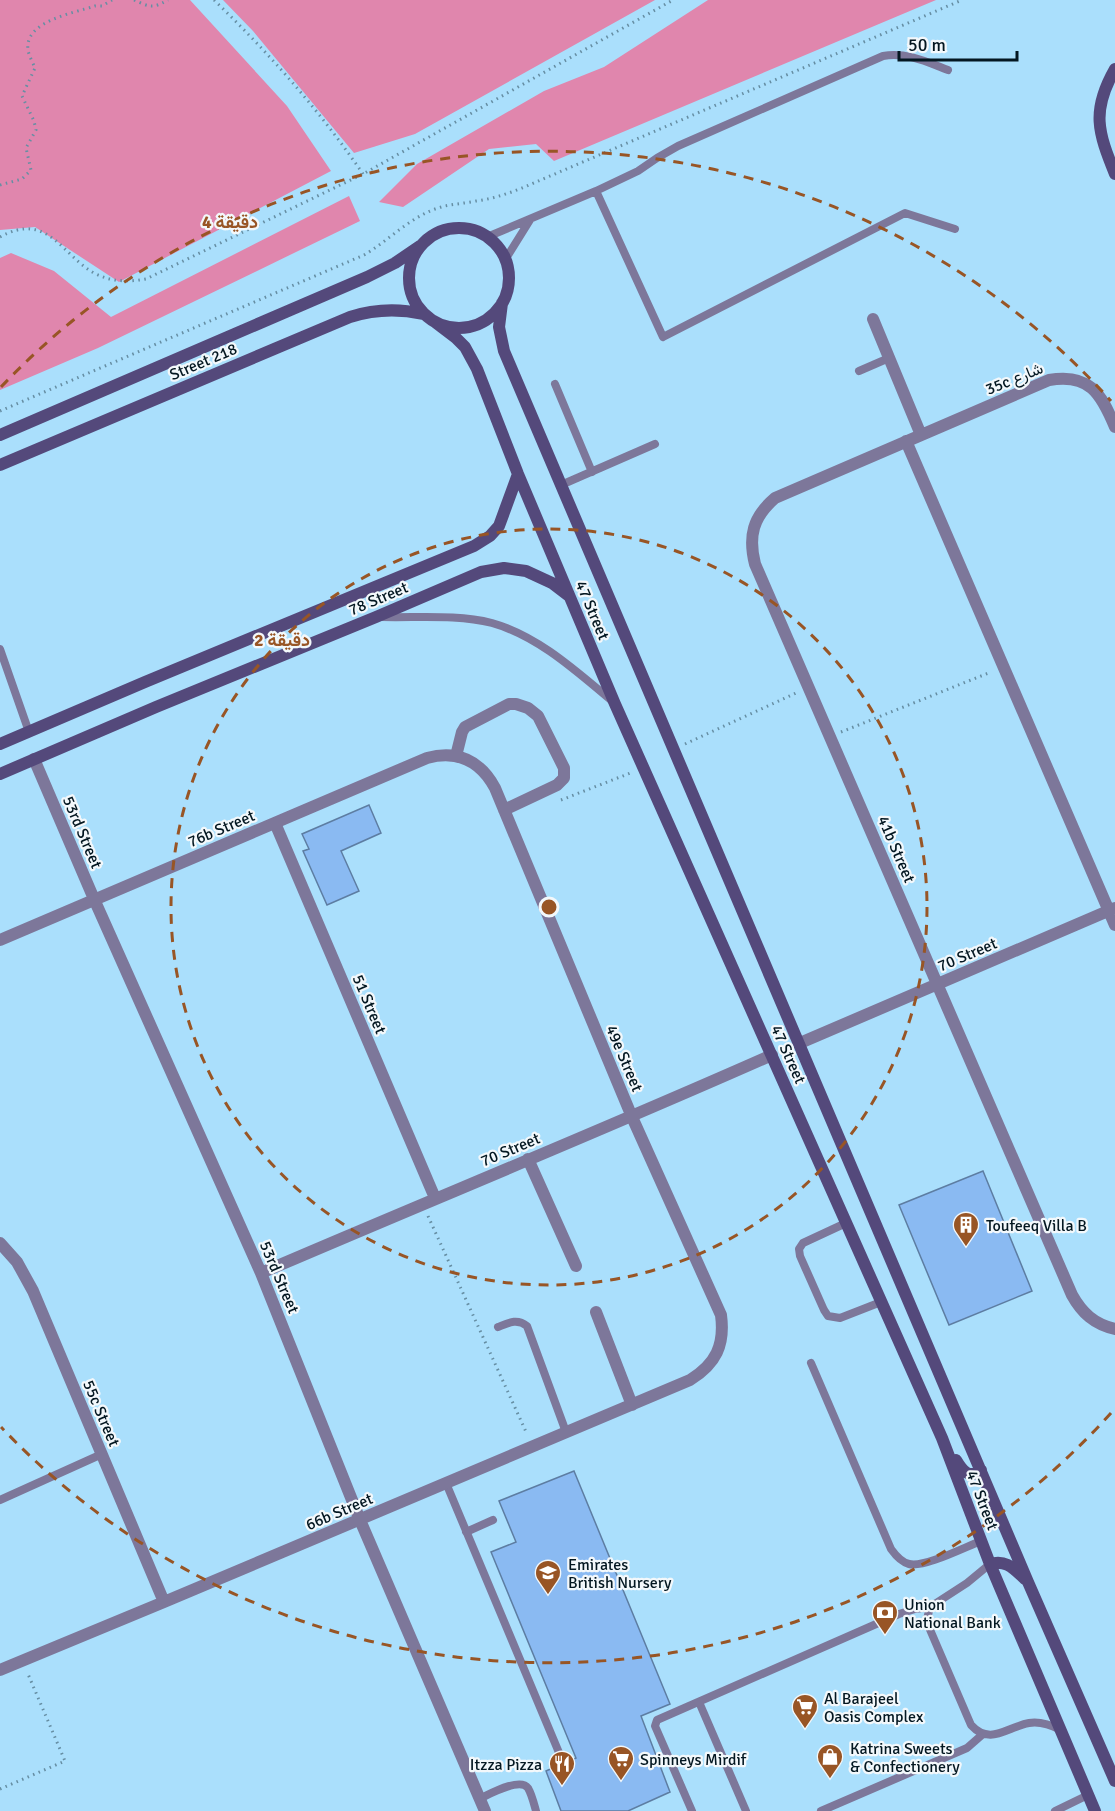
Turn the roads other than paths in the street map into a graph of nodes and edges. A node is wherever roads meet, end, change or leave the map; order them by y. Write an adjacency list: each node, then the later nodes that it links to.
1 (1115, 69): 3 (street)
2 (948, 70): 4 (lane)
3 (1115, 174)
4 (596, 191): 5 (lane); 6 (lane)
5 (531, 219): 7 (lane); 9 (lane)
6 (955, 229)
7 (487, 237): 8 (street); 9 (street)
8 (420, 246): 11 (street); 18 (street)
9 (505, 260): 10 (street)
10 (502, 303): 13 (street); 25 (street, 47 Street)
11 (423, 314): 13 (street); 22 (street, Street 218)
12 (873, 319): 14 (street)
13 (435, 322): 24 (street, 47 Street)
14 (889, 358): 15 (lane); 19 (street)
15 (859, 371)
16 (555, 384): 23 (lane)
17 (1115, 427): 19 (street, 35c شارع)
18 (0, 435)
19 (921, 435): 20 (street, 35c شارع)
20 (906, 441): 38 (street); 41 (street, 41b Street)
21 (655, 444): 23 (lane)
22 (0, 465)
23 (592, 472): 25 (lane)
24 (518, 474): 26 (street, 47 Street); 30 (street, 78 Street)
25 (561, 485): 42 (street, 47 Street)
26 (570, 596): 27 (street, 78 Street); 29 (street, 47 Street)
27 (376, 617): 29 (lane); 33 (street, 78 Street)
28 (0, 649): 30 (lane)
29 (615, 704): 43 (street, 47 Street)
30 (29, 732): 31 (street, 78 Street)
31 (0, 744)
32 (456, 756): 35 (street, 49e Street); 35 (street); 36 (street, 76b Street)
33 (34, 759): 34 (street, 78 Street); 37 (street, 53rd Street)
34 (0, 774)
35 (504, 810): 44 (street, 49e Street)
36 (275, 823): 37 (street, 76b Street); 46 (street, 51 Street)
37 (94, 899): 40 (street, 76b Street); 50 (street, 53rd Street)
38 (1112, 910): 39 (street); 41 (street, 70 Street)
39 (1115, 925)
40 (0, 940)
41 (937, 984): 42 (street, 70 Street); 54 (street, 41b Street)
42 (800, 1043): 61 (street, 47 Street)
43 (772, 1055): 44 (street, 70 Street); 47 (street, 47 Street)
44 (632, 1117): 45 (street, 70 Street); 56 (street, 49e Street)
45 (528, 1159): 46 (street, 70 Street); 49 (street)
46 (435, 1198): 50 (street, 70 Street)
47 (846, 1223): 51 (street, 47 Street); 51 (lane)
48 (0, 1243): 60 (street, 55c Street)
49 (576, 1266)
50 (261, 1273): 64 (street, 53rd Street)
51 (881, 1302): 59 (street, 47 Street)
52 (596, 1312): 57 (street)
53 (498, 1327): 58 (lane)
54 (1115, 1329)
55 (811, 1363): 67 (lane)
56 (690, 1380): 57 (street, 66b Street)
57 (632, 1405): 58 (street, 66b Street)
58 (566, 1432): 62 (street, 66b Street)
59 (942, 1438): 61 (street); 67 (street, 47 Street)
60 (102, 1454): 63 (lane); 70 (street, 55c Street)
61 (981, 1470): 69 (street, 47 Street)
62 (447, 1483): 64 (street, 66b Street); 66 (lane)
63 (0, 1500)
64 (360, 1520): 70 (street, 66b Street); 79 (street, 53rd Street)
65 (493, 1520): 66 (lane)
66 (466, 1532): 76 (lane)
67 (981, 1540): 68 (street, 47 Street)
68 (990, 1564): 69 (street); 71 (lane); 74 (street, 47 Street)
69 (1028, 1582): 77 (street, 47 Street)
70 (164, 1602): 72 (street, 66b Street)
71 (930, 1607): 73 (lane); 75 (lane)
72 (0, 1670)
73 (699, 1702): 81 (lane); 82 (lane)
74 (1062, 1731): 75 (lane); 78 (street, 47 Street)
75 (982, 1734): 83 (lane)
76 (560, 1755)
77 (1115, 1781)
78 (1088, 1795): 84 (lane); 85 (street, 47 Street)
79 (482, 1805): 80 (lane)
80 (536, 1811)
81 (692, 1811)
82 (746, 1811)
83 (821, 1811)
84 (1055, 1811)
85 (1095, 1811)

